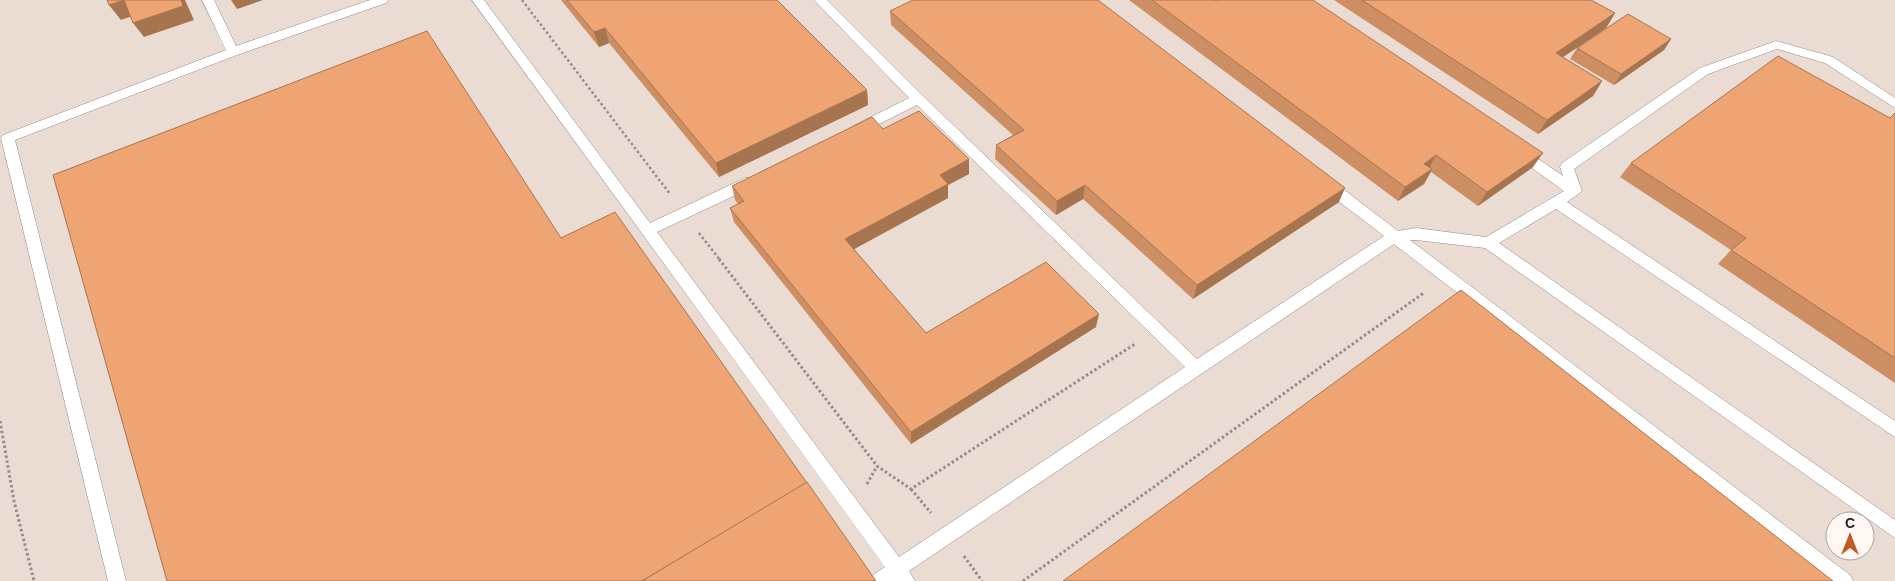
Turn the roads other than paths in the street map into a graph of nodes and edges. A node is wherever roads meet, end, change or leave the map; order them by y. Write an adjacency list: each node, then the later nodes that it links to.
1 (208, 0): 5 (lane)
2 (382, 0): 5 (lane)
3 (478, 0): 14 (lane)
4 (820, 0): 6 (lane)
5 (233, 52): 21 (lane)
6 (918, 99): 8 (lane); 17 (lane)
7 (1895, 104): 12 (lane)
8 (847, 134)
9 (1510, 146): 12 (lane)
10 (766, 174): 14 (lane)
11 (1315, 176): 15 (lane)
12 (1575, 190): 13 (lane)
13 (1556, 202): 16 (lane); 18 (lane)
14 (648, 230): 20 (lane)
15 (1393, 236): 16 (lane); 17 (lane); 23 (lane)
16 (1488, 243): 19 (lane)
17 (1196, 368): 20 (lane)
18 (1895, 430)
19 (1895, 530)
20 (901, 575): 22 (lane)
21 (117, 581)
22 (880, 581)
23 (1844, 581)

